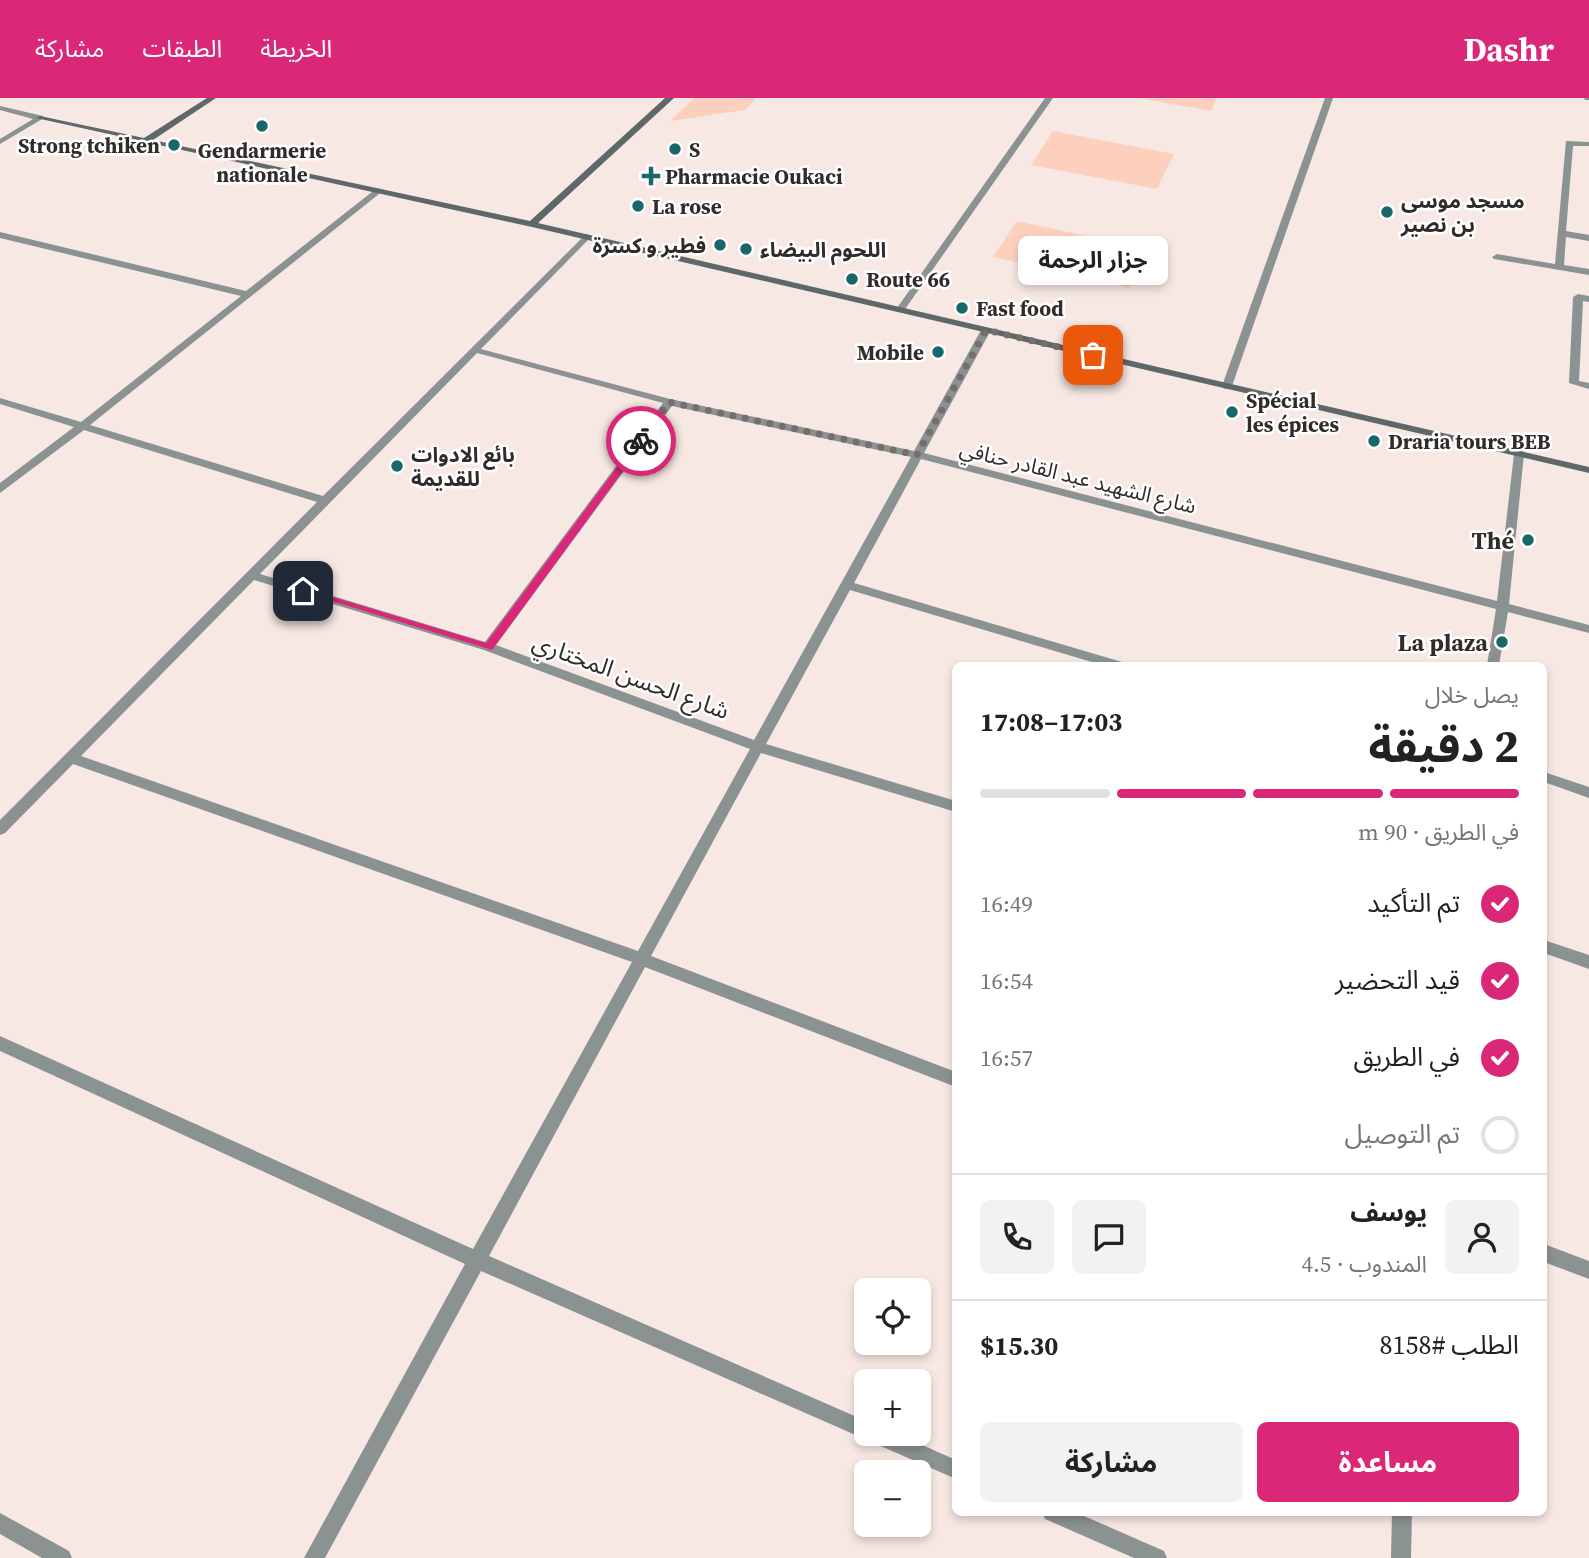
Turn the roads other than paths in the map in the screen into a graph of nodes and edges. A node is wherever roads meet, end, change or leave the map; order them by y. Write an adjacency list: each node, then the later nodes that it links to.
1 (212, 98): 7 (main road)
2 (670, 98): 11 (main road)
3 (1049, 98): 21 (street)
4 (1329, 98): 24 (street)
5 (0, 108): 6 (street)
6 (40, 118): 7 (main road); 8 (street)
7 (147, 140): 10 (main road)
8 (0, 142)
9 (1589, 144): 12 (street)
10 (380, 190): 11 (main road); 19 (street)
11 (532, 225): 14 (main road)
12 (1561, 233): 15 (street); 17 (street)
13 (0, 235): 19 (street)
14 (586, 237): 21 (main road); 23 (street)
15 (1589, 238)
16 (1497, 257): 17 (street)
17 (1559, 267): 18 (street)
18 (1589, 272)
19 (249, 295): 28 (street)
20 (1589, 299): 25 (street)
21 (900, 310): 22 (main road)
22 (986, 330): 24 (main road); 30 (street)
23 (475, 350): 27 (street, شارع الشهيد عبد القادر حنافي); 33 (street)
24 (1227, 386): 29 (main road)
25 (1589, 386)
26 (0, 401): 28 (street)
27 (669, 402): 30 (street, شارع الشهيد عبد القادر حنافي); 38 (street)
28 (84, 425): 32 (street); 33 (street)
29 (1519, 454): 31 (main road); 36 (street)
30 (917, 455): 35 (street); 36 (street, شارع الشهيد عبد القادر حنافي)
31 (1589, 470)
32 (0, 489)
33 (326, 501): 34 (street)
34 (251, 575): 38 (street, شارع الحسن المختاري); 42 (street)
35 (846, 585): 39 (street); 41 (street)
36 (1503, 606): 37 (street, شارع الشهيد عبد القادر حنافي); 40 (street)
37 (1589, 629)
38 (488, 647): 41 (street, شارع الحسن المختاري)
39 (1108, 662)
40 (1494, 662)
41 (758, 747): 45 (street, شارع الحسن المختاري); 48 (street)
42 (70, 757): 46 (street); 48 (street)
43 (1547, 778): 44 (street)
44 (1589, 793)
45 (952, 806)
46 (0, 828)
47 (1547, 948): 49 (street)
48 (642, 959): 51 (street); 53 (street)
49 (1589, 962)
50 (0, 1043): 53 (street)
51 (952, 1078)
52 (1547, 1254): 54 (street)
53 (477, 1261): 55 (street); 62 (street)
54 (1589, 1270)
55 (854, 1426)
56 (902, 1446): 57 (street)
57 (952, 1468)
58 (1061, 1516): 63 (street)
59 (1402, 1516): 64 (street)
60 (0, 1523): 61 (street)
61 (62, 1558)
62 (314, 1558)
63 (1157, 1558)
64 (1401, 1558)

